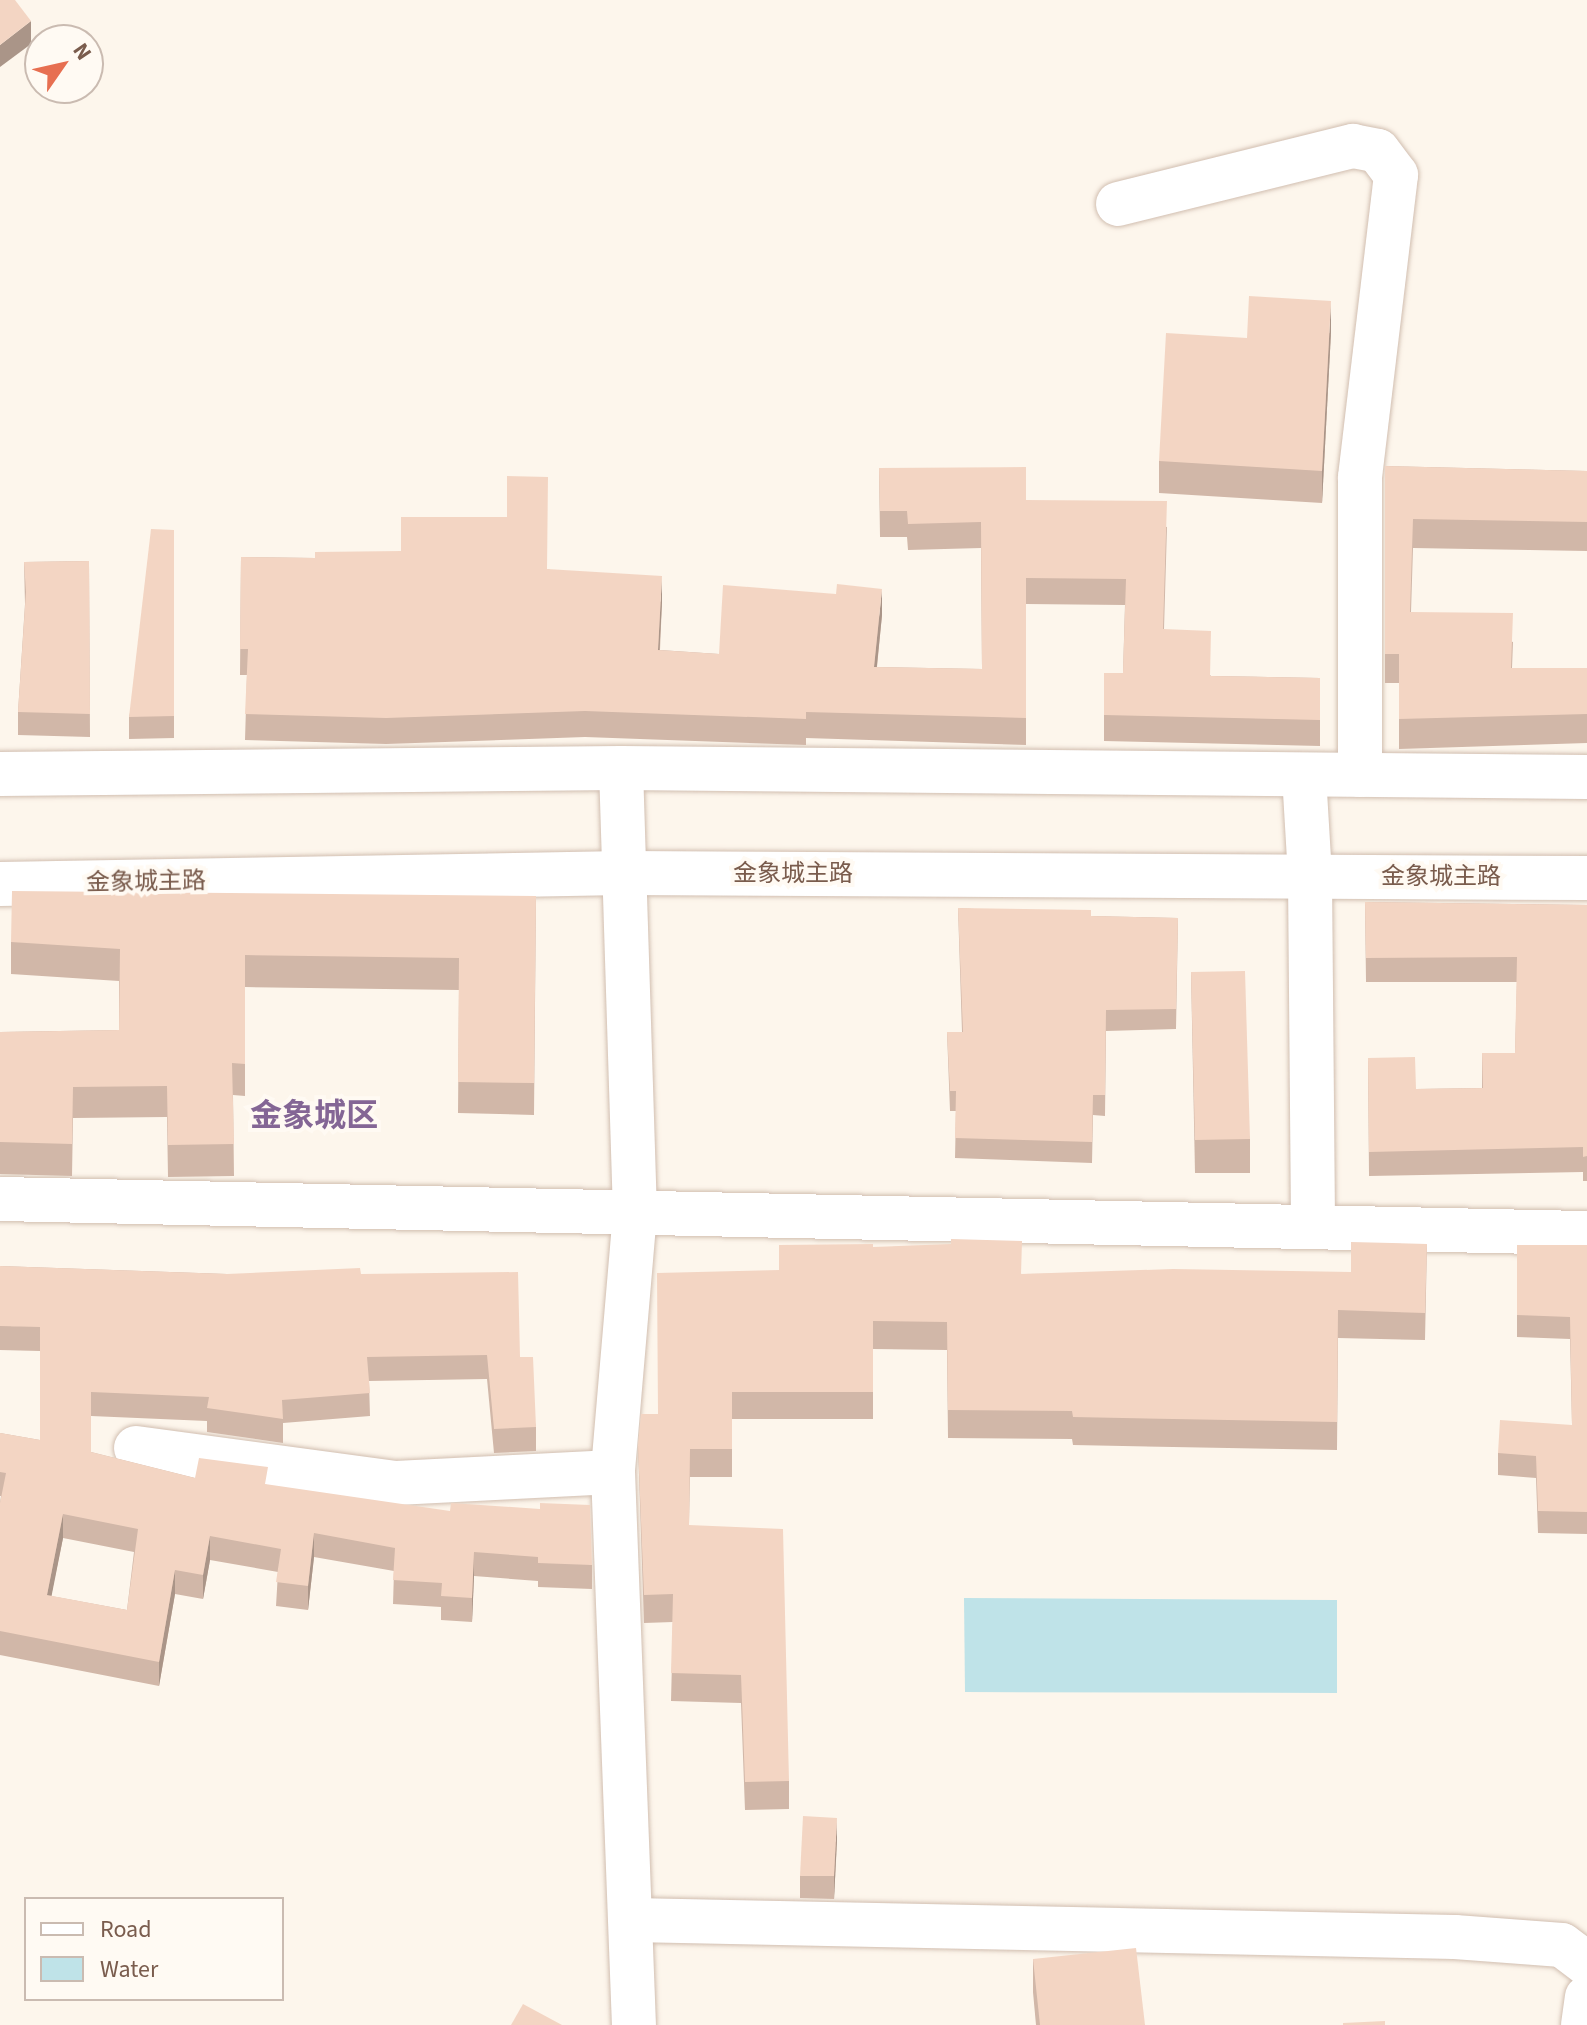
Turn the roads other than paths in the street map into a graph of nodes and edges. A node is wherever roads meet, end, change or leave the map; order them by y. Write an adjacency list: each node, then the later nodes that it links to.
1 (1118, 204): 5 (street)
2 (621, 768): 3 (street); 4 (street); 7 (street)
3 (0, 774)
4 (1304, 775): 5 (street); 8 (street)
5 (1360, 775): 6 (street)
6 (1587, 777)
7 (623, 873): 8 (street, 金象城主路); 10 (street, 金象城主路); 12 (street)
8 (1310, 877): 9 (street, 金象城主路); 13 (street)
9 (1587, 878)
10 (0, 884)
11 (0, 1199): 12 (street)
12 (635, 1213): 13 (street); 16 (street)
13 (1313, 1225): 14 (street)
14 (1587, 1233)
15 (136, 1448): 16 (street)
16 (613, 1472): 17 (street)
17 (632, 1920): 18 (street); 20 (street)
18 (1587, 1964)
19 (1587, 1997): 21 (street)
20 (634, 2025)
21 (1583, 2025)

